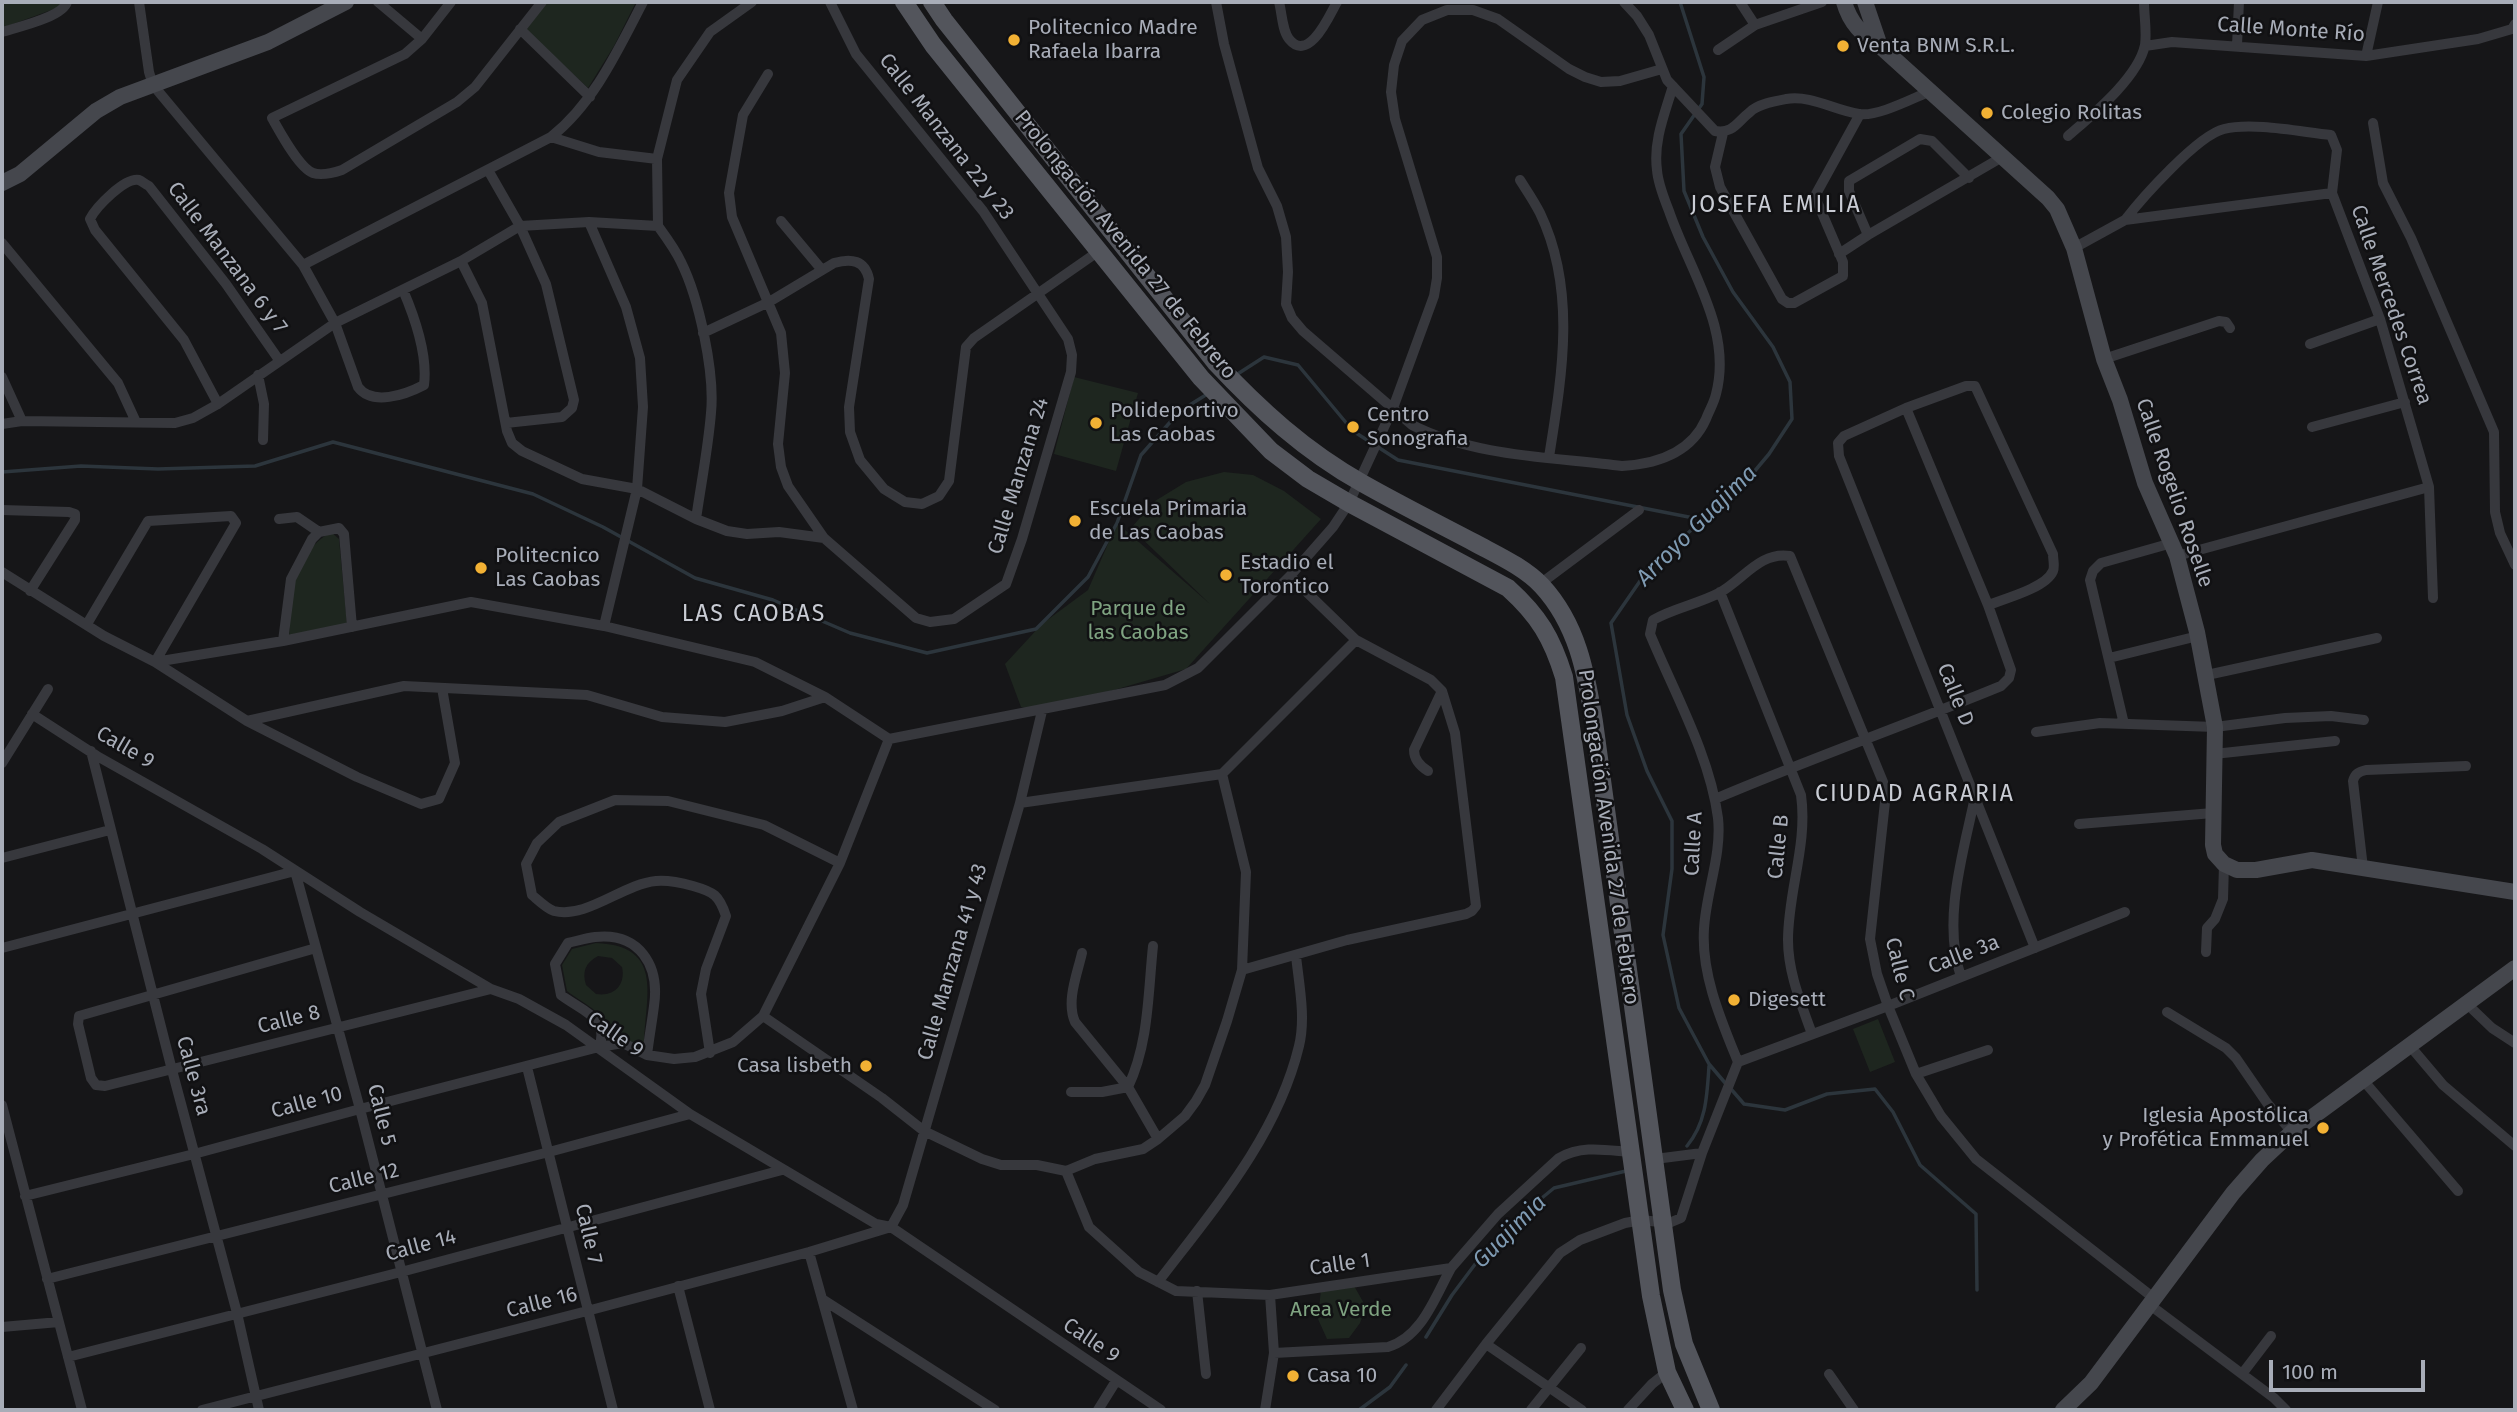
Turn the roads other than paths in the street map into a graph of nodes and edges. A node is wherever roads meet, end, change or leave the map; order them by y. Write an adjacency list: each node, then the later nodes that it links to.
1 (67, 2): 26 (street)
2 (139, 2): 35 (street)
3 (346, 2): 35 (street)
4 (378, 2): 27 (street)
5 (451, 2): 27 (street)
6 (542, 2): 25 (street)
7 (643, 2): 38 (street)
8 (752, 2): 45 (street)
9 (830, 2): 65 (street, Calle Manzana 22 y 23)
10 (904, 2): 59 (main road, Prolongación Avenida 27 de Febrero)
11 (932, 2): 87 (main road, Prolongación Avenida 27 de Febrero)
12 (1216, 2): 78 (street)
13 (1279, 2): 14 (street)
14 (1337, 2)
15 (1624, 2): 33 (street)
16 (1740, 2): 24 (street)
17 (1822, 2): 24 (street)
18 (1866, 2): 22 (street); 29 (street, Calle Rogelio Roselle)
19 (2144, 2): 30 (street)
20 (2239, 2): 28 (street)
21 (2378, 2): 32 (street)
22 (1845, 5): 29 (street, Calle Rogelio Roselle)
23 (2515, 24): 32 (street, Calle Monte Río)
24 (1755, 25): 31 (street)
25 (520, 29): 27 (street); 38 (street)
26 (2, 32)
27 (422, 39)
28 (2237, 45): 30 (street, Calle Monte Río); 32 (street, Calle Monte Río)
29 (1880, 46): 37 (street, Calle Rogelio Roselle)
30 (2145, 46): 42 (street)
31 (1718, 50)
32 (2366, 56)
33 (1662, 69): 36 (street); 78 (street)
34 (768, 74): 66 (street, Calle Manzana 24)
35 (153, 85): 49 (street); 62 (street)
36 (1673, 86): 41 (street); 86 (street)
37 (1931, 91): 39 (street); 44 (street, Calle Rogelio Roselle)
38 (590, 97): 43 (street)
39 (1860, 114): 41 (street); 60 (street)
40 (2372, 123): 98 (street)
41 (1723, 133): 60 (street)
42 (2068, 136)
43 (551, 137): 45 (street); 46 (street)
44 (2004, 156): 47 (street); 58 (street, Calle Rogelio Roselle)
45 (657, 159): 55 (street)
46 (488, 170): 54 (street); 62 (street)
47 (1969, 178): 56 (street); 56 (street)
48 (1520, 180): 86 (street)
49 (2, 183)
50 (2332, 193): 51 (street); 51 (street, Calle Mercedes Correa); 67 (street, Calle Mercedes Correa)
51 (2125, 219): 58 (street)
52 (781, 221): 63 (street)
53 (589, 222): 54 (street); 55 (street); 89 (street)
54 (520, 226): 61 (street); 83 (street)
55 (658, 226): 70 (street)
56 (1868, 234): 60 (street)
57 (2, 243): 81 (street)
58 (2074, 248): 72 (street, Calle Rogelio Roselle)
59 (1099, 251): 65 (street); 90 (main road, Prolongación Avenida 27 de Febrero)
60 (1839, 254)
61 (461, 261): 64 (street); 83 (street)
62 (303, 265): 68 (street)
63 (822, 270): 65 (street); 66 (street)
64 (402, 290): 68 (street); 68 (street)
65 (1037, 293): 96 (street, Calle Manzana 24)
66 (769, 302): 70 (street); 96 (street, Calle Manzana 24)
67 (2380, 319): 71 (street); 76 (street, Calle Mercedes Correa)
68 (335, 323): 73 (street)
69 (2230, 328): 72 (street)
70 (703, 333): 94 (street)
71 (2310, 344)
72 (2104, 359): 97 (street, Calle Rogelio Roselle)
73 (279, 360): 74 (street); 77 (street, Calle Manzana 6 y 7)
74 (258, 375): 77 (street); 85 (street)
75 (2, 377): 80 (street)
76 (2405, 402): 84 (street); 88 (street, Calle Mercedes Correa)
77 (218, 404): 81 (street)
78 (1393, 408): 86 (street); 87 (street)
79 (1906, 408): 105 (street); 105 (street); 120 (street, Calle D)
80 (22, 421): 81 (street); 82 (street)
81 (136, 422)
82 (2, 424)
83 (507, 427): 89 (street)
84 (2312, 427)
85 (263, 440)
86 (1549, 457)
87 (1360, 482): 90 (street); 101 (main road, Prolongación Avenida 27 de Febrero)
88 (2429, 487): 97 (street); 104 (street, Calle Mercedes Correa)
89 (637, 489): 94 (street); 107 (street)
90 (1349, 503): 100 (street); 191 (main road, Prolongación Avenida 27 de Febrero)
91 (2, 510): 102 (street)
92 (1639, 510): 101 (street)
93 (279, 519): 95 (street)
94 (696, 519): 96 (street)
95 (319, 532): 108 (street); 112 (street)
96 (824, 538)
97 (2175, 550): 109 (street, Calle Rogelio Roselle); 113 (street)
98 (2515, 565)
99 (2, 572): 102 (street)
100 (1290, 576): 111 (street); 121 (street)
101 (1540, 584): 194 (main road, Prolongación Avenida 27 de Febrero)
102 (30, 591): 106 (street)
103 (1720, 592): 129 (street, Calle C); 134 (street, Calle B); 139 (street, Calle A)
104 (2433, 598)
105 (1988, 605): 120 (street)
106 (87, 624): 114 (street); 114 (street)
107 (604, 626): 108 (street); 119 (street)
108 (352, 627): 112 (street)
109 (2198, 636): 113 (street); 115 (street, Calle Rogelio Roselle)
110 (2378, 638): 115 (street)
111 (1356, 640): 118 (street); 137 (street)
112 (283, 641): 114 (street)
113 (2109, 658): 125 (street)
114 (155, 662): 124 (street)
115 (2207, 675): 126 (street, Calle Rogelio Roselle)
116 (442, 688): 119 (street); 124 (street); 124 (street)
117 (48, 689): 122 (street)
118 (1442, 691): 136 (street); 158 (street)
119 (825, 697): 128 (street)
120 (1940, 710): 129 (street); 138 (street, Calle D)
121 (1042, 711): 128 (street); 140 (street, Calle Manzana 41 y 43)
122 (32, 714): 131 (street, Calle 9); 133 (street)
123 (2364, 720): 126 (street)
124 (247, 721)
125 (2124, 724): 126 (street); 127 (street)
126 (2215, 727): 132 (street, Calle Rogelio Roselle)
127 (2036, 732)
128 (889, 739): 145 (street)
129 (1867, 740): 134 (street); 165 (street, Calle C)
130 (2335, 741): 132 (street)
131 (91, 751): 143 (street, Calle 3ra); 148 (street, Calle 9)
132 (2214, 754): 141 (street, Calle Rogelio Roselle)
133 (2, 763)
134 (1791, 766): 139 (street); 169 (street, Calle B)
135 (2466, 766): 147 (street)
136 (1428, 771)
137 (1222, 774): 140 (street); 160 (street)
138 (1975, 796): 155 (street, Calle D); 161 (street)
139 (1715, 799): 176 (street, Calle A)
140 (1020, 803): 186 (street, Calle Manzana 41 y 43)
141 (2213, 813): 142 (street); 146 (street, Calle Rogelio Roselle)
142 (2079, 824)
143 (110, 830): 144 (street); 151 (street, Calle 3ra)
144 (2, 858)
145 (840, 863): 167 (street); 174 (street)
146 (2224, 864): 147 (street); 156 (street)
147 (2363, 868): 149 (street)
148 (295, 871): 151 (street); 154 (street, Calle 5); 162 (street, Calle 9)
149 (2515, 892)
150 (2125, 912): 155 (street, Calle 3a)
151 (132, 914): 153 (street); 163 (street, Calle 3ra)
152 (1153, 946): 181 (street)
153 (2, 948)
154 (316, 948): 163 (street); 168 (street, Calle 5)
155 (2035, 948): 161 (street, Calle 3a)
156 (2206, 952)
157 (1082, 953): 181 (street)
158 (1296, 956): 160 (street); 209 (street)
159 (2515, 968): 164 (street)
160 (1242, 970): 188 (street)
161 (1961, 977): 165 (street, Calle 3a)
162 (491, 989): 168 (street, Calle 8); 172 (street, Calle 9)
163 (152, 996): 178 (street, Calle 3ra); 178 (street, Calle 8)
164 (2467, 1004): 170 (street); 171 (street)
165 (1888, 1006): 169 (street, Calle 3a); 179 (street, Calle C)
166 (2167, 1012): 187 (street)
167 (763, 1016): 174 (street); 186 (street)
168 (337, 1028): 178 (street, Calle 8); 184 (street, Calle 5)
169 (1812, 1034): 176 (street, Calle 3a)
170 (2515, 1043)
171 (2410, 1046): 180 (street); 189 (street)
172 (599, 1048): 175 (street, Calle 10); 175 (street); 177 (street, Calle 10); 185 (street, Calle 9)
173 (1988, 1050): 179 (street)
174 (710, 1053): 175 (street, Calle 10)
175 (647, 1055)
176 (1738, 1062): 192 (street)
177 (527, 1067): 184 (street, Calle 10); 190 (street, Calle 7)
178 (172, 1070): 193 (street, Calle 3ra)
179 (1916, 1074): 214 (street, Calle C)
180 (2363, 1080): 187 (street); 197 (street)
181 (1128, 1087): 182 (street); 188 (street)
182 (1071, 1092)
183 (2, 1105): 199 (street)
184 (360, 1109): 193 (street, Calle 10); 198 (street, Calle 5)
185 (690, 1114): 190 (street, Calle 12); 195 (street, Calle 9)
186 (924, 1131): 196 (street); 202 (street, Calle Manzana 41 y 43)
187 (2292, 1132): 214 (street)
188 (1158, 1139): 196 (street)
189 (2515, 1146)
190 (549, 1152): 198 (street, Calle 12); 203 (street, Calle 7)
191 (1630, 1152): 200 (main road, Prolongación Avenida 27 de Febrero); 206 (street)
192 (1702, 1153): 194 (street); 201 (street)
193 (194, 1154): 199 (street, Calle 10); 204 (street, Calle 3ra)
194 (1655, 1160): 201 (main road, Prolongación Avenida 27 de Febrero)
195 (782, 1170): 202 (street, Calle 9); 203 (street, Calle 14)
196 (1066, 1171): 209 (street, Calle 1)
197 (2458, 1191)
198 (381, 1194): 204 (street, Calle 12); 207 (street, Calle 5)
199 (25, 1196): 208 (street)
200 (1641, 1220): 201 (street); 220 (street); 225 (main road, Prolongación Avenida 27 de Febrero)
201 (1663, 1223): 249 (main road, Prolongación Avenida 27 de Febrero)
202 (891, 1227): 205 (street, Calle 16); 229 (street, Calle 9)
203 (566, 1228): 207 (street, Calle 14); 215 (street, Calle 7)
204 (216, 1237): 208 (street, Calle 12); 216 (street, Calle 3ra)
205 (809, 1252): 210 (street, Calle 16); 213 (street)
206 (1451, 1268): 212 (street, Calle 1); 222 (street)
207 (401, 1272): 216 (street, Calle 14); 223 (street, Calle 5)
208 (47, 1279): 217 (street)
209 (1158, 1282): 211 (street, Calle 1)
210 (678, 1286): 215 (street, Calle 16); 238 (street)
211 (1198, 1291): 212 (street, Calle 1); 226 (street)
212 (1270, 1295): 222 (street)
213 (822, 1299): 239 (street); 240 (street)
214 (2152, 1302): 228 (street, Calle C); 230 (street)
215 (587, 1311): 223 (street, Calle 16); 237 (street, Calle 7)
216 (237, 1314): 224 (street, Calle 14); 232 (street, Calle 3ra)
217 (59, 1322): 218 (street); 224 (street)
218 (2, 1327)
219 (2271, 1336): 228 (street)
220 (1486, 1344): 231 (street); 244 (street)
221 (1581, 1348): 231 (street)
222 (1274, 1353): 243 (street)
223 (422, 1354): 232 (street, Calle 16); 236 (street, Calle 5)
224 (68, 1357): 233 (street)
225 (1667, 1372): 247 (street); 248 (main road, Prolongación Avenida 27 de Febrero)
226 (1206, 1374)
227 (1829, 1374): 250 (street)
228 (2242, 1374): 253 (street, Calle C)
229 (1116, 1381): 241 (street); 242 (street, Calle 9)
230 (2091, 1383): 251 (street); 252 (street)
231 (1548, 1387): 245 (street); 246 (street)
232 (256, 1396): 234 (street, Calle 16); 235 (street, Calle 3ra)
233 (82, 1410)
234 (202, 1410)
235 (259, 1410)
236 (437, 1410)
237 (612, 1410)
238 (710, 1410)
239 (853, 1410)
240 (995, 1410)
241 (1098, 1410)
242 (1161, 1410)
243 (1265, 1410)
244 (1437, 1410)
245 (1531, 1410)
246 (1582, 1410)
247 (1628, 1410)
248 (1685, 1410)
249 (1711, 1410)
250 (1854, 1410)
251 (2063, 1410)
252 (2080, 1410)
253 (2286, 1410)

